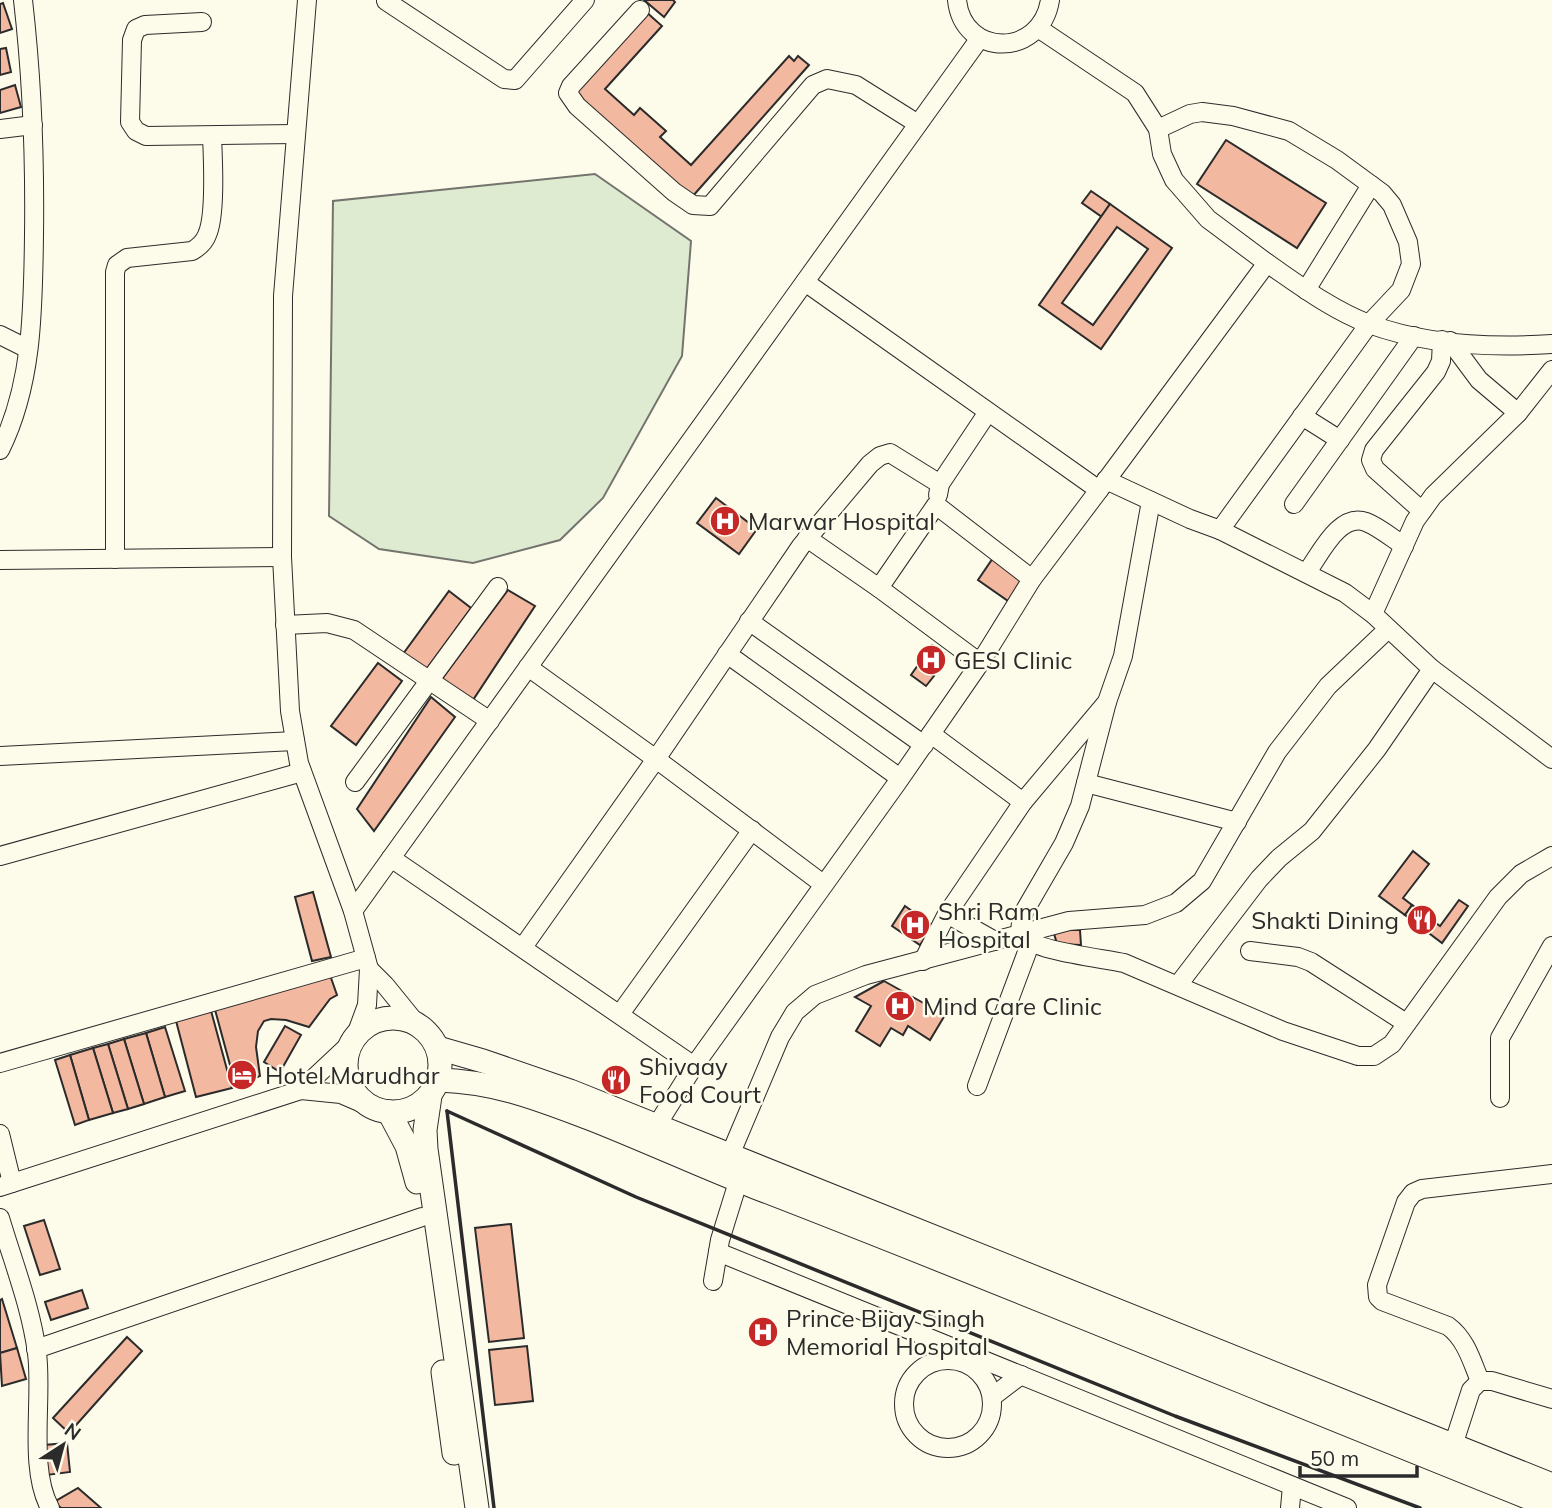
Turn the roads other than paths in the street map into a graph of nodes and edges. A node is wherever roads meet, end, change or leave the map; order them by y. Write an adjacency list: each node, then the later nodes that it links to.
1 (23, 0): 12 (street)
2 (307, 0): 15 (street)
3 (585, 0): 6 (street)
4 (957, 0): 10 (street)
5 (1050, 0): 9 (street)
6 (386, 1)
7 (640, 10): 11 (street)
8 (202, 22): 16 (street)
9 (1038, 28): 10 (street); 14 (street)
10 (980, 38): 11 (street)
11 (918, 124): 19 (street)
12 (33, 125): 13 (street); 26 (street)
13 (0, 129)
14 (1158, 129): 17 (street); 18 (street)
15 (296, 134): 16 (street); 42 (street)
16 (212, 136): 43 (street)
17 (1371, 185): 20 (street); 21 (street)
18 (1267, 263): 20 (street); 34 (street)
19 (805, 282): 28 (street); 55 (street)
20 (1306, 290): 21 (street)
21 (1369, 324): 23 (street); 30 (street)
22 (0, 335): 26 (street)
23 (1414, 336): 24 (street); 31 (street)
24 (1446, 341): 25 (street); 29 (street); 38 (street)
25 (1552, 344)
26 (28, 349): 32 (street)
27 (1552, 370): 29 (street)
28 (988, 412): 33 (street); 34 (street)
29 (1518, 412): 38 (street)
30 (1301, 415): 31 (street); 39 (street)
31 (1340, 440): 36 (street)
32 (0, 450)
33 (940, 484): 37 (street); 40 (street)
34 (1103, 485): 35 (street); 46 (street)
35 (1151, 501): 39 (street); 58 (street)
36 (1294, 504)
37 (936, 505): 46 (street); 48 (street)
38 (1422, 511): 41 (street)
39 (1220, 530): 45 (street)
40 (807, 538): 48 (street); 50 (street)
41 (1404, 546): 45 (street); 49 (street)
42 (282, 557): 43 (street); 51 (street)
43 (115, 559): 44 (street)
44 (0, 560)
45 (1307, 572): 49 (street)
46 (1032, 579): 54 (street)
47 (498, 587): 57 (street)
48 (879, 588): 54 (street)
49 (1373, 614): 52 (street)
50 (749, 621): 53 (street); 60 (street)
51 (285, 625): 57 (street); 61 (street)
52 (1388, 629): 56 (street); 70 (street)
53 (727, 654): 63 (street); 66 (street)
54 (979, 663): 60 (street)
55 (528, 667): 59 (street); 63 (street)
56 (1432, 669): 64 (street); 85 (street)
57 (430, 680): 59 (street); 67 (street)
58 (1107, 702): 68 (street); 69 (street)
59 (489, 721): 74 (street)
60 (927, 739): 66 (street); 69 (street)
61 (295, 741): 62 (street); 65 (street)
62 (0, 756)
63 (656, 759): 71 (street); 81 (street)
64 (1552, 759)
65 (302, 772): 72 (street); 76 (street)
66 (900, 778): 75 (street)
67 (355, 782)
68 (1086, 783): 70 (street); 78 (street)
69 (1023, 802): 77 (street)
70 (1237, 822): 78 (street)
71 (751, 831): 75 (street); 86 (street)
72 (0, 856)
73 (1552, 856): 88 (street)
74 (391, 858): 76 (street); 81 (street)
75 (823, 884): 92 (street)
76 (352, 911): 84 (street)
77 (947, 914): 79 (street); 83 (street)
78 (1026, 939): 79 (street); 85 (street); 93 (street)
79 (995, 941): 83 (street)
80 (1552, 946): 96 (street)
81 (523, 947): 86 (street)
82 (1250, 951): 88 (street)
83 (923, 961): 100 (street)
84 (368, 963): 87 (street); 89 (street); 91 (street)
85 (1178, 985): 88 (street)
86 (620, 1014): 92 (street)
87 (415, 1022): 89 (main road); 90 (main road)
88 (1406, 1023)
89 (353, 1040): 95 (street); 97 (main road)
90 (438, 1048): 94 (main road); 98 (main road)
91 (0, 1063)
92 (694, 1066): 98 (street)
93 (977, 1086)
94 (434, 1088): 97 (main road); 98 (main road); 120 (main road)
95 (301, 1090): 97 (street); 102 (street)
96 (1500, 1098)
97 (380, 1110): 103 (main road)
98 (652, 1133): 100 (main road)
99 (0, 1134): 102 (street)
100 (734, 1167): 105 (street); 114 (main road)
101 (1552, 1174): 111 (street)
102 (6, 1185)
103 (422, 1217): 108 (street); 119 (main road)
104 (0, 1218): 108 (street)
105 (718, 1252): 106 (street); 107 (street)
106 (713, 1281)
107 (917, 1333): 109 (street); 110 (street)
108 (37, 1349): 118 (street)
109 (920, 1370): 112 (street); 112 (street)
110 (1021, 1375): 112 (street); 116 (street)
111 (1480, 1381): 113 (street); 114 (street)
112 (992, 1397)
113 (1552, 1398)
114 (1450, 1456): 115 (main road); 117 (main road)
115 (1552, 1485)
116 (1292, 1486): 121 (street); 124 (street)
117 (1552, 1507)
118 (50, 1508)
119 (461, 1508)
120 (477, 1508)
121 (1290, 1508)
122 (1310, 1508): 123 (street)
123 (1322, 1508)
124 (1347, 1508)

